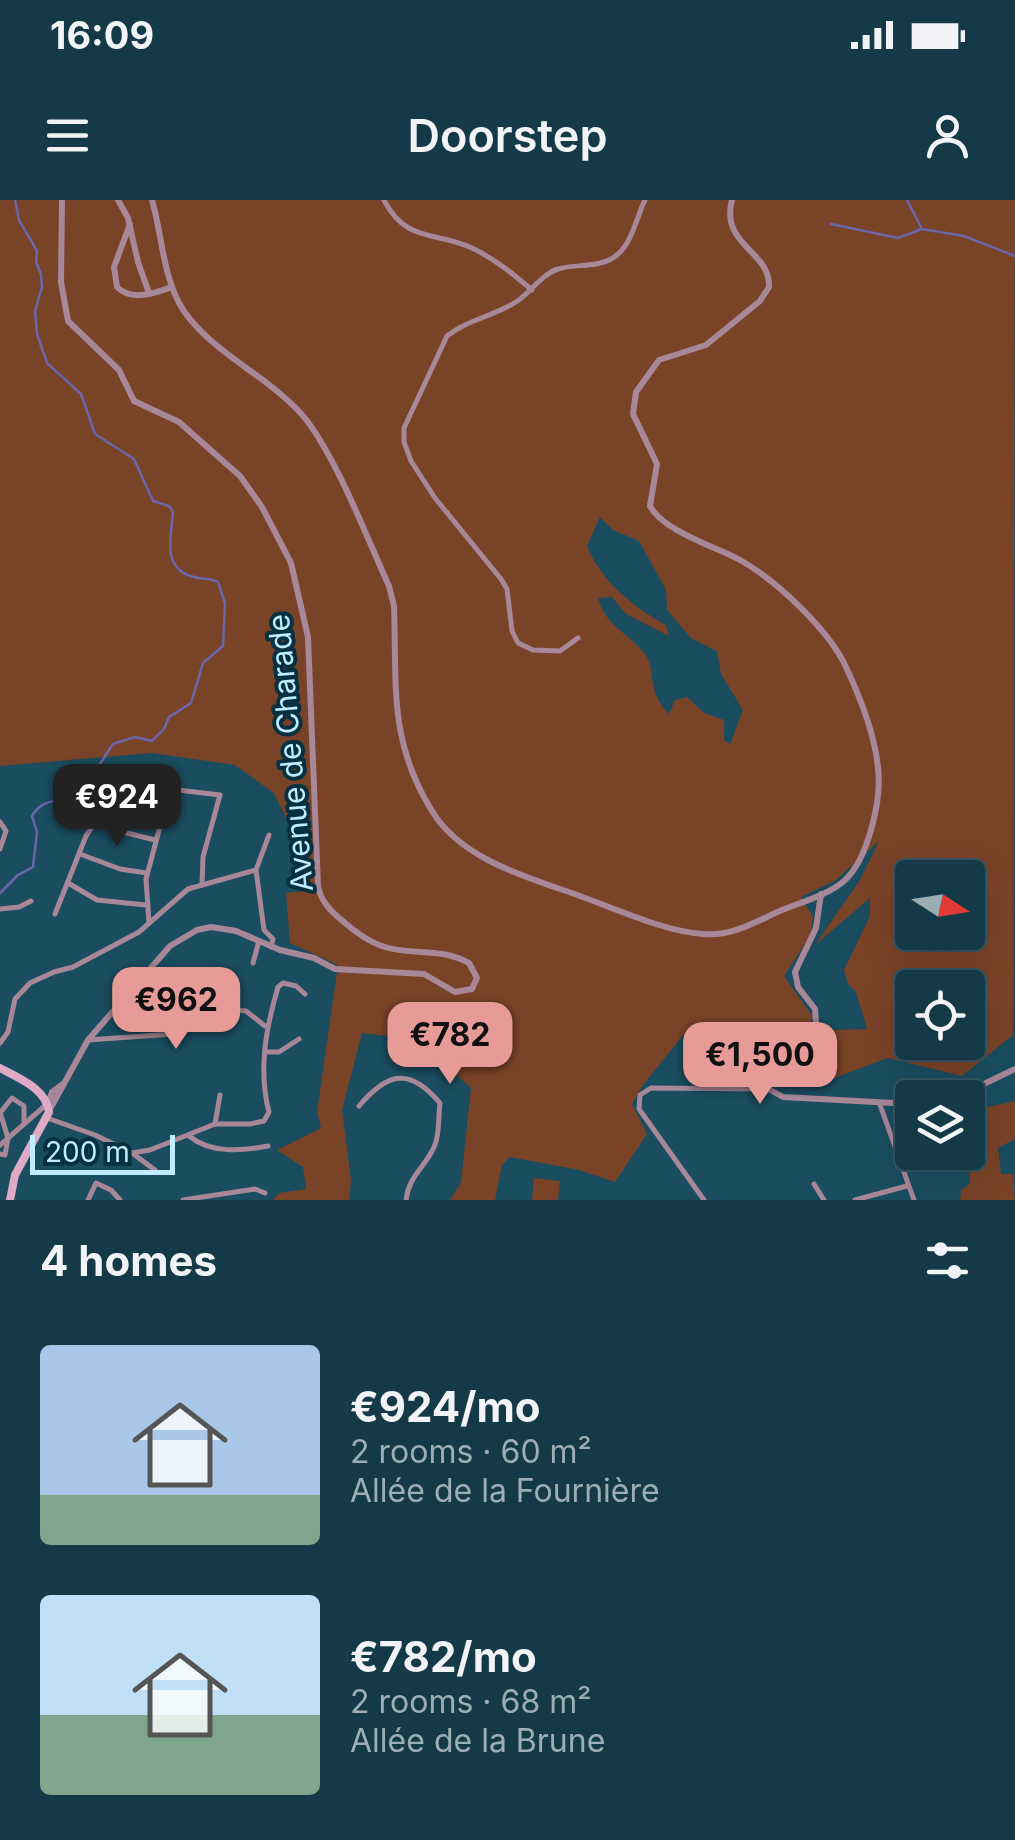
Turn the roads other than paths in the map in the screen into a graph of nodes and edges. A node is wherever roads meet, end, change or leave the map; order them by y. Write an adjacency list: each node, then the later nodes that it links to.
1 (62, 200): 30 (street, Avenue de Charade)
2 (118, 200): 7 (street)
3 (152, 200): 8 (street)
4 (384, 200): 9 (street)
5 (645, 200): 9 (street)
6 (732, 200): 23 (street)
7 (130, 224): 10 (street); 10 (street)
8 (172, 286): 10 (street); 23 (street)
9 (532, 290): 11 (street)
10 (150, 293)
11 (578, 638)
12 (164, 804): 13 (street); 16 (street); 22 (street)
13 (96, 818): 16 (street); 18 (street)
14 (0, 822): 17 (street)
15 (269, 835): 19 (street)
16 (155, 840): 20 (street)
17 (0, 850)
18 (80, 854): 20 (street); 21 (street)
19 (256, 870): 22 (street); 30 (street)
20 (147, 873): 25 (street)
21 (68, 884): 25 (street); 27 (street)
22 (202, 885): 28 (street)
23 (821, 893): 42 (street)
24 (31, 901): 26 (street)
25 (146, 905): 28 (street)
26 (0, 909)
27 (55, 914)
28 (149, 922): 36 (street)
29 (259, 941): 30 (street, Avenue de Charade); 31 (street); 35 (street, Avenue de Charade)
30 (271, 946)
31 (253, 962)
32 (306, 994): 33 (street)
33 (266, 1027): 35 (street); 37 (street)
34 (299, 1039): 37 (street)
35 (88, 1040): 40 (street, Avenue de Charade)
36 (0, 1043)
37 (265, 1052): 52 (street)
38 (0, 1068): 43 (main road)
39 (1015, 1069): 41 (street)
40 (70, 1076): 44 (street, Avenue de Charade); 49 (street, Avenue de Charade)
41 (985, 1083)
42 (767, 1089): 46 (street); 69 (street)
43 (36, 1090): 44 (street); 49 (main road)
44 (52, 1092): 49 (street, Avenue de Charade)
45 (220, 1095): 52 (street)
46 (879, 1102): 47 (street); 61 (street)
47 (895, 1103)
48 (360, 1106): 68 (street)
49 (48, 1111): 51 (street); 58 (street); 64 (main road)
50 (0, 1112): 51 (street); 54 (street)
51 (24, 1123): 54 (street)
52 (215, 1124): 53 (street)
53 (189, 1136): 56 (street); 58 (street)
54 (8, 1138): 55 (street); 57 (street)
55 (0, 1144)
56 (268, 1146)
57 (0, 1154)
58 (132, 1154): 59 (street)
59 (155, 1170)
60 (814, 1184): 70 (street)
61 (908, 1186): 71 (street); 72 (street)
62 (265, 1193): 63 (street)
63 (207, 1197): 67 (street)
64 (10, 1200)
65 (88, 1200): 66 (street)
66 (120, 1200)
67 (183, 1200)
68 (406, 1200)
69 (704, 1200)
70 (824, 1200)
71 (856, 1200)
72 (914, 1200)

